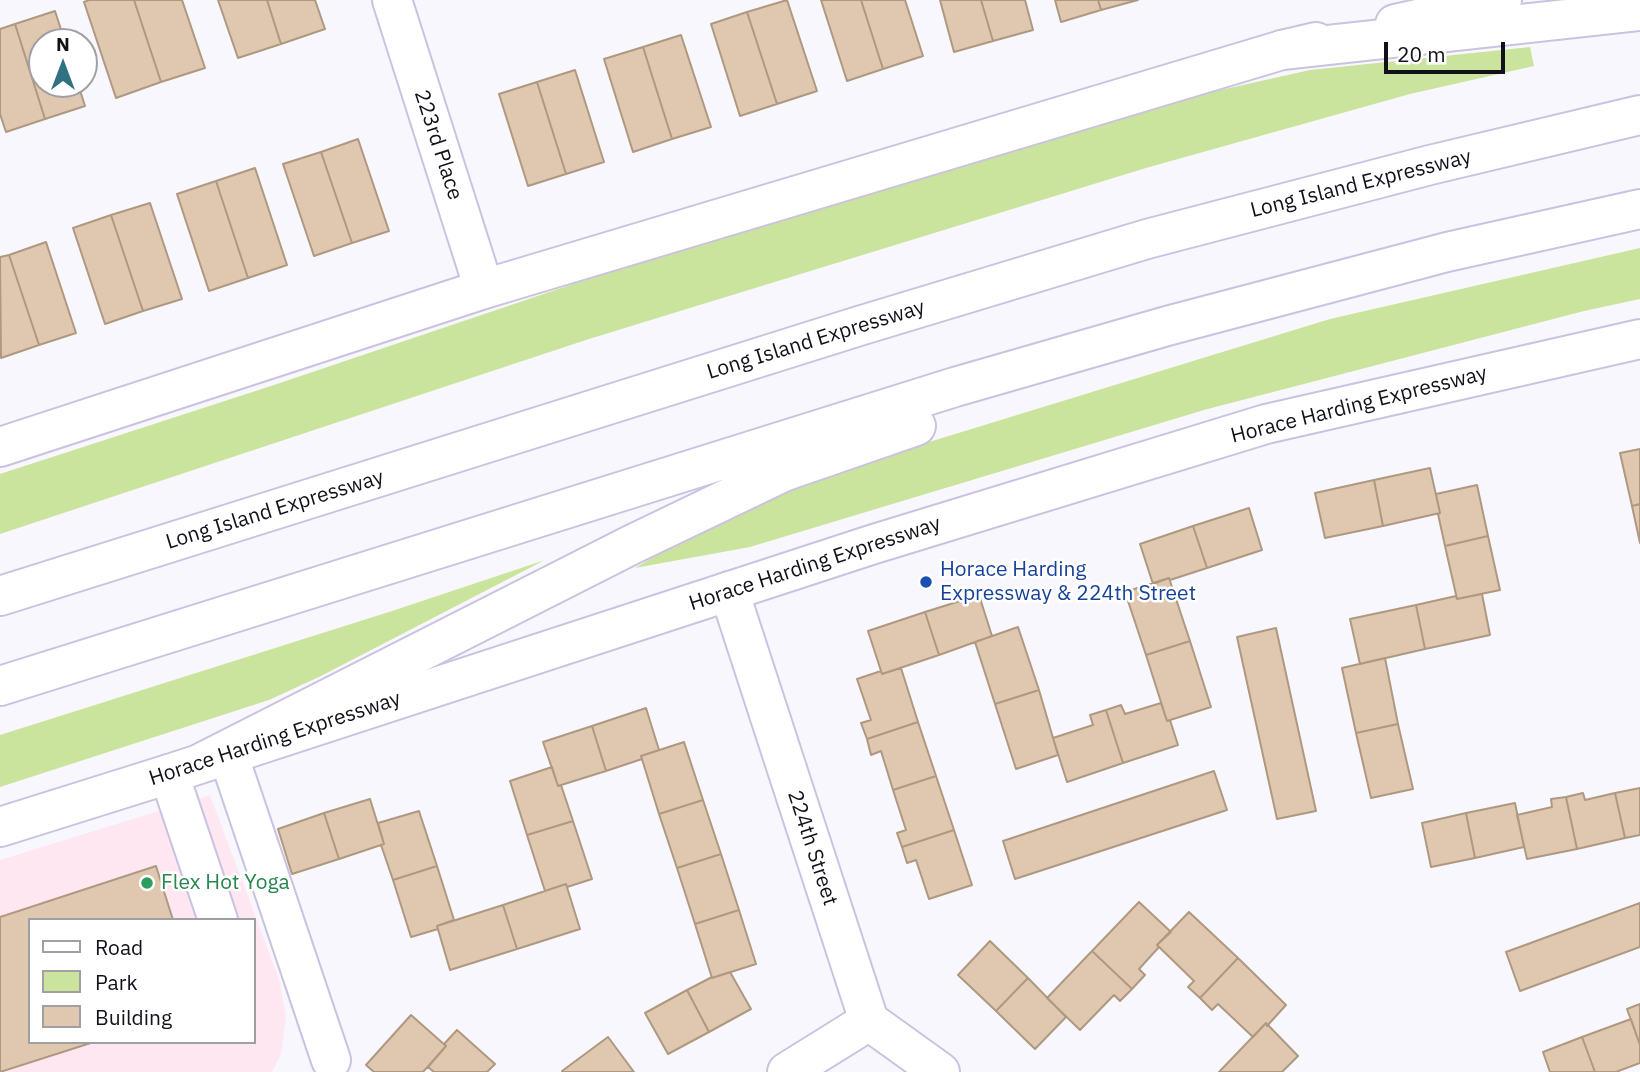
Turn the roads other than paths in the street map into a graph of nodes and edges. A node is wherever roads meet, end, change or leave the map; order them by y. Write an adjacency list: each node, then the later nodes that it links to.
1 (392, 0): 7 (main road, 223rd Place)
2 (1502, 0): 4 (main road)
3 (1640, 11): 4 (main road)
4 (1282, 50): 7 (main road)
5 (1640, 115): 12 (main road, Long Island Expressway)
6 (1640, 209): 8 (main road)
7 (484, 289): 10 (main road)
8 (1167, 326): 13 (main road); 14 (main road)
9 (1640, 339): 11 (main road, Horace Harding Expressway)
10 (0, 447)
11 (729, 591): 14 (main road, Horace Harding Expressway); 17 (main road, 224th Street)
12 (0, 596)
13 (0, 686)
14 (200, 763): 15 (main road, Horace Harding Expressway); 16 (main road); 18 (main road)
15 (0, 827)
16 (218, 918)
17 (869, 1021): 19 (main road); 20 (main road)
18 (331, 1060)
19 (787, 1072)
20 (940, 1072)

